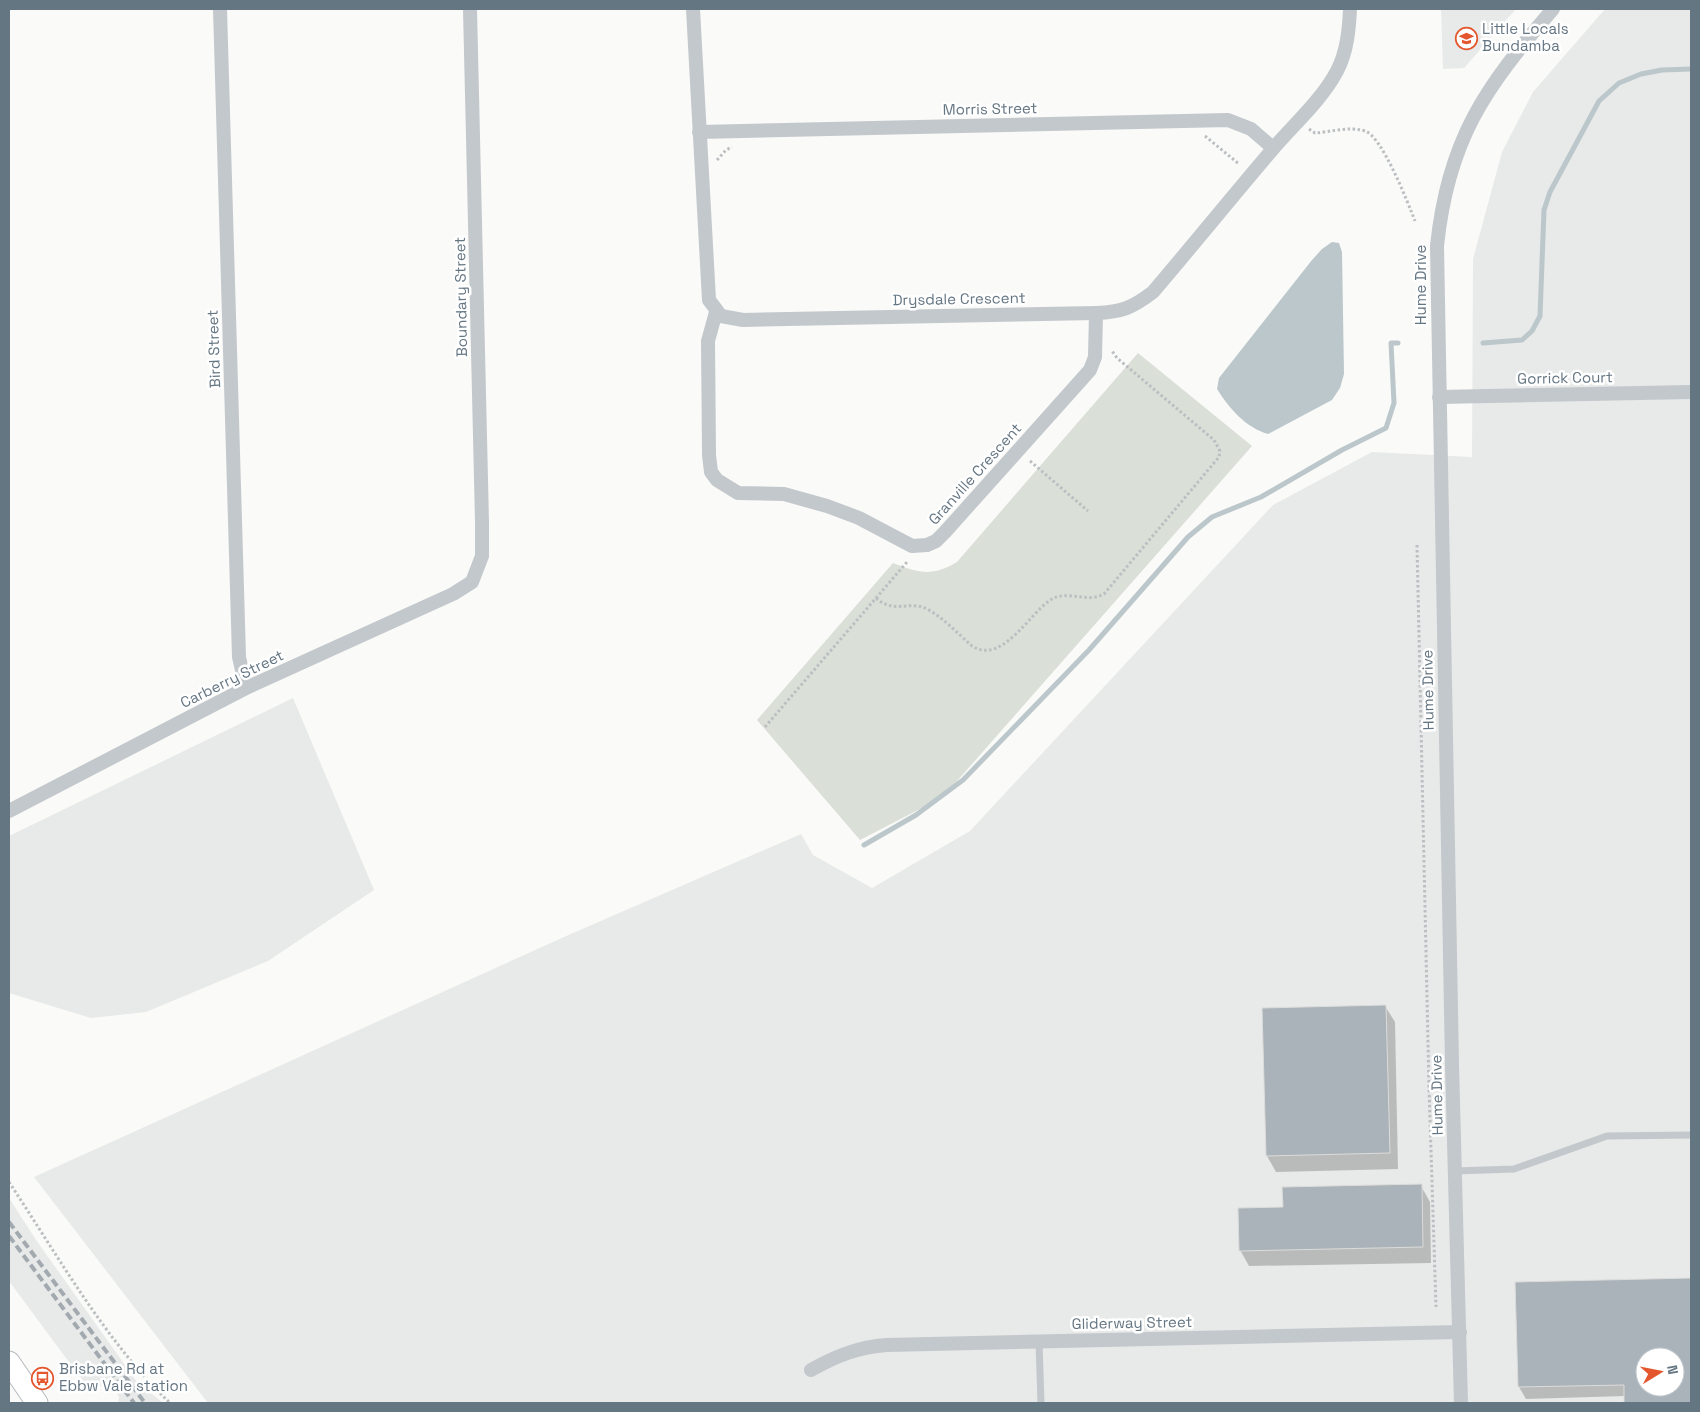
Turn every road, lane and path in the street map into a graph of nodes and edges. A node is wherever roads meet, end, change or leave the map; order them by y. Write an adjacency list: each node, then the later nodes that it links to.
1 (220, 9): 21 (street, Bird Street)
2 (470, 9): 19 (street, Boundary Street)
3 (693, 9): 7 (street)
4 (1350, 9): 8 (street, Drysdale Crescent)
5 (1553, 9): 14 (street, Hume Drive)
6 (1307, 127): 9 (path)
7 (699, 132): 8 (street, Morris Street); 10 (street)
8 (1273, 148): 11 (street, Drysdale Crescent)
9 (1415, 221)
10 (716, 312): 11 (street, Drysdale Crescent); 11 (street, Granville Crescent)
11 (1096, 313)
12 (1111, 347): 20 (path)
13 (1691, 392): 14 (street, Gorrick Court)
14 (1439, 398): 25 (street, Hume Drive)
15 (1030, 461): 16 (path)
16 (1088, 511)
17 (1418, 545): 27 (path)
18 (907, 562): 20 (path)
19 (472, 582): 21 (street, Carberry Street)
20 (876, 598): 22 (path)
21 (246, 688): 23 (street, Carberry Street)
22 (765, 727)
23 (9, 811)
24 (1691, 1135): 25 (lane)
25 (1455, 1171): 28 (street, Hume Drive)
26 (9, 1182): 33 (path)
27 (1436, 1307)
28 (1460, 1332): 29 (street, Gliderway Street); 35 (street, Hume Drive)
29 (1039, 1342): 31 (street, Gliderway Street); 34 (lane)
30 (9, 1362): 32 (main road)
31 (811, 1370)
32 (37, 1403)
33 (170, 1403)
34 (1041, 1403)
35 (1461, 1403)

